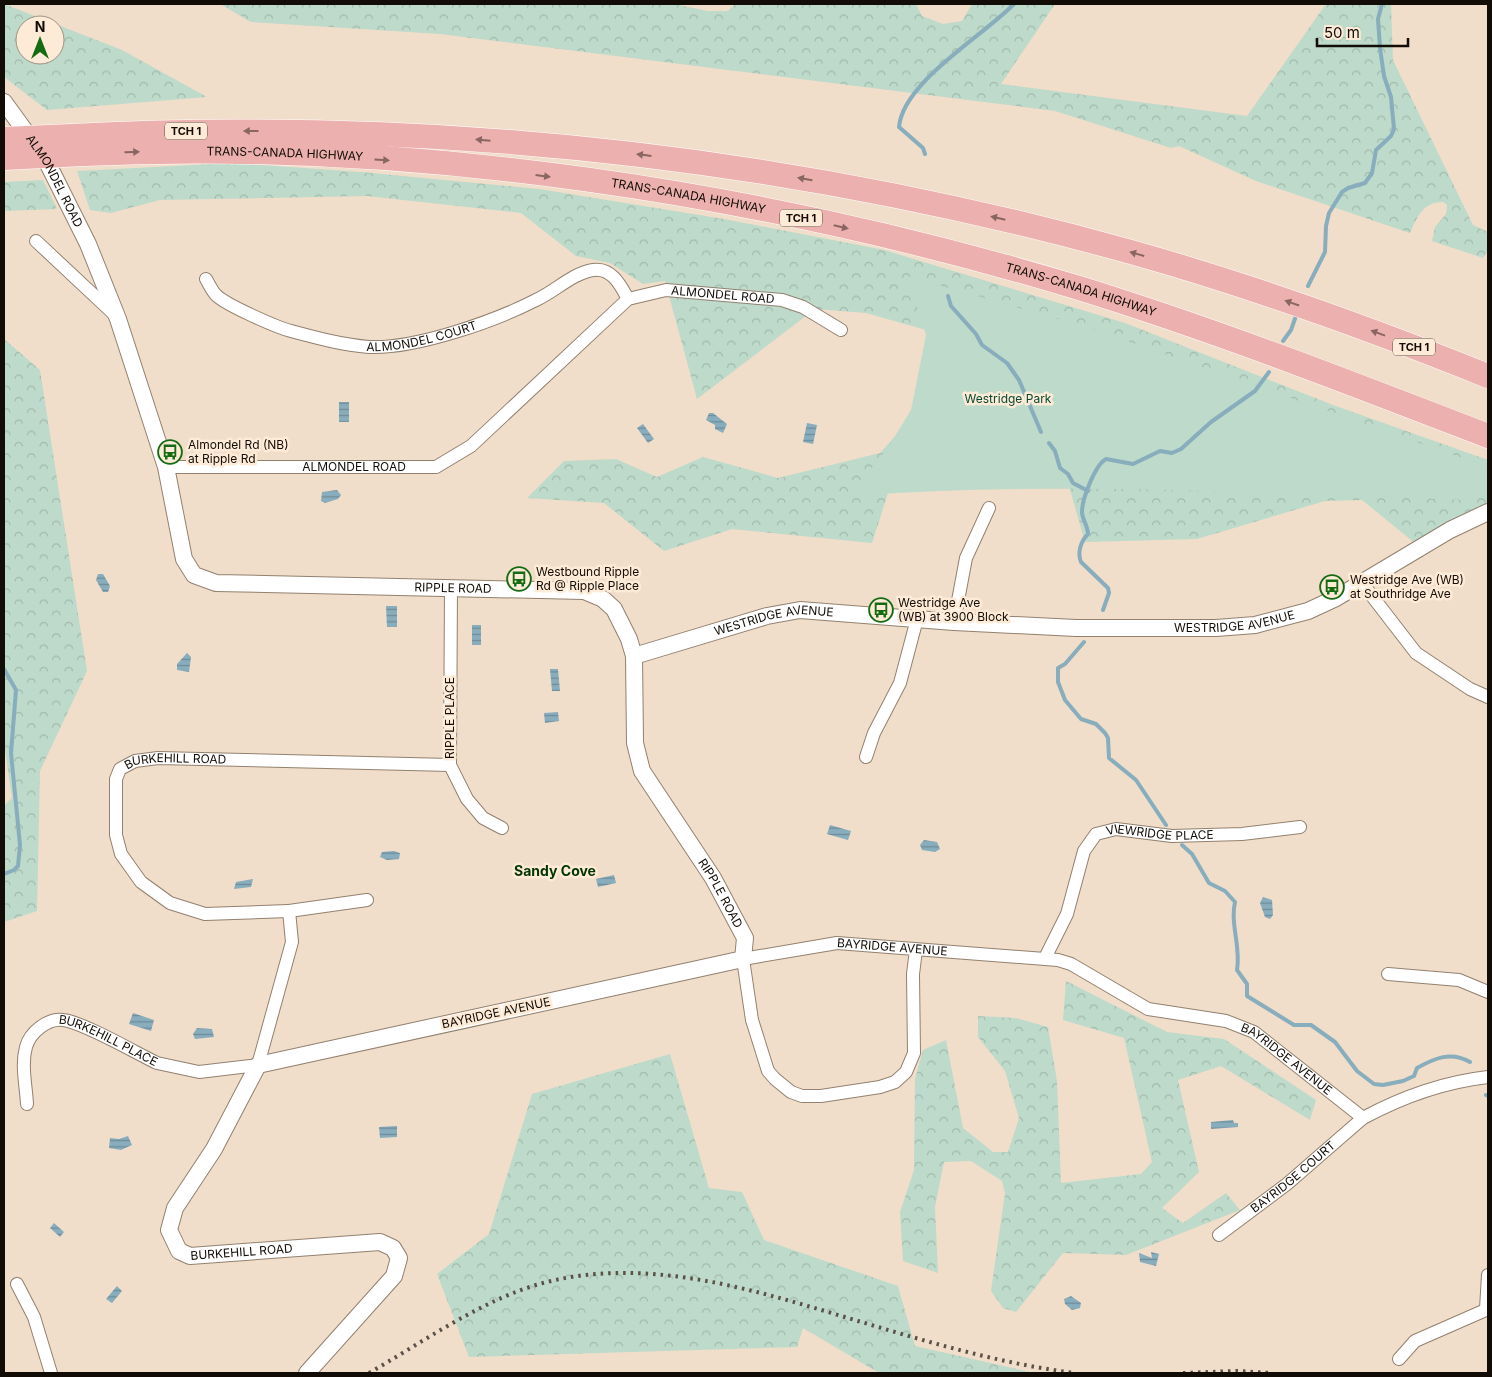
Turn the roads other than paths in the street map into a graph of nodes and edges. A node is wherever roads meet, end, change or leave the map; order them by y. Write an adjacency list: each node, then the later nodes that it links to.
1 (4, 102): 8 (street, ALMONDEL ROAD)
2 (4, 139): 3 (highway, TRANS-CANADA HIGHWAY / TCH 1, bridge)
3 (78, 145): 4 (highway, TRANS-CANADA HIGHWAY / TCH 1, bridge); 10 (highway, TRANS-CANADA HIGHWAY / TCH 1, one-way to 3); 11 (highway, TRANS-CANADA HIGHWAY / TCH 1, one-way to 11)
4 (4, 158)
5 (36, 241): 8 (street)
6 (206, 280): 7 (street, ALMONDEL COURT)
7 (628, 300): 9 (street, ALMONDEL ROAD); 12 (street, ALMONDEL ROAD)
8 (118, 319): 12 (street, ALMONDEL ROAD)
9 (841, 330)
10 (1488, 376)
11 (1488, 436)
12 (166, 467): 16 (street, RIPPLE ROAD)
13 (989, 508): 18 (street)
14 (1488, 512): 15 (street, WESTRIDGE AVENUE)
15 (1362, 583): 18 (street, WESTRIDGE AVENUE); 20 (street)
16 (451, 587): 19 (street, RIPPLE ROAD); 22 (street, RIPPLE PLACE)
17 (917, 619): 18 (street, WESTRIDGE AVENUE); 19 (street, WESTRIDGE AVENUE); 21 (street)
18 (954, 622)
19 (634, 656): 29 (street, RIPPLE ROAD)
20 (1488, 697)
21 (866, 757)
22 (450, 764): 24 (street, RIPPLE PLACE); 26 (street, BURKEHILL ROAD)
23 (1300, 827): 28 (street, VIEWRIDGE PLACE)
24 (502, 828)
25 (367, 900): 26 (street, BURKEHILL ROAD)
26 (289, 911): 32 (street, BURKEHILL ROAD)
27 (916, 950): 28 (street, BAYRIDGE AVENUE); 29 (street, BAYRIDGE AVENUE); 29 (street)
28 (1045, 958): 35 (street, BAYRIDGE AVENUE)
29 (743, 959): 32 (street, BAYRIDGE AVENUE)
30 (1388, 974): 31 (street)
31 (1488, 992)
32 (258, 1064): 34 (street, BURKEHILL PLACE); 42 (street, BURKEHILL ROAD)
33 (1488, 1077): 35 (street)
34 (27, 1104)
35 (1363, 1118): 36 (street, BAYRIDGE COURT)
36 (1219, 1234)
37 (1488, 1275): 39 (street)
38 (18, 1284): 41 (street)
39 (1487, 1309): 40 (street)
40 (1399, 1359)
41 (51, 1373)
42 (307, 1373)

